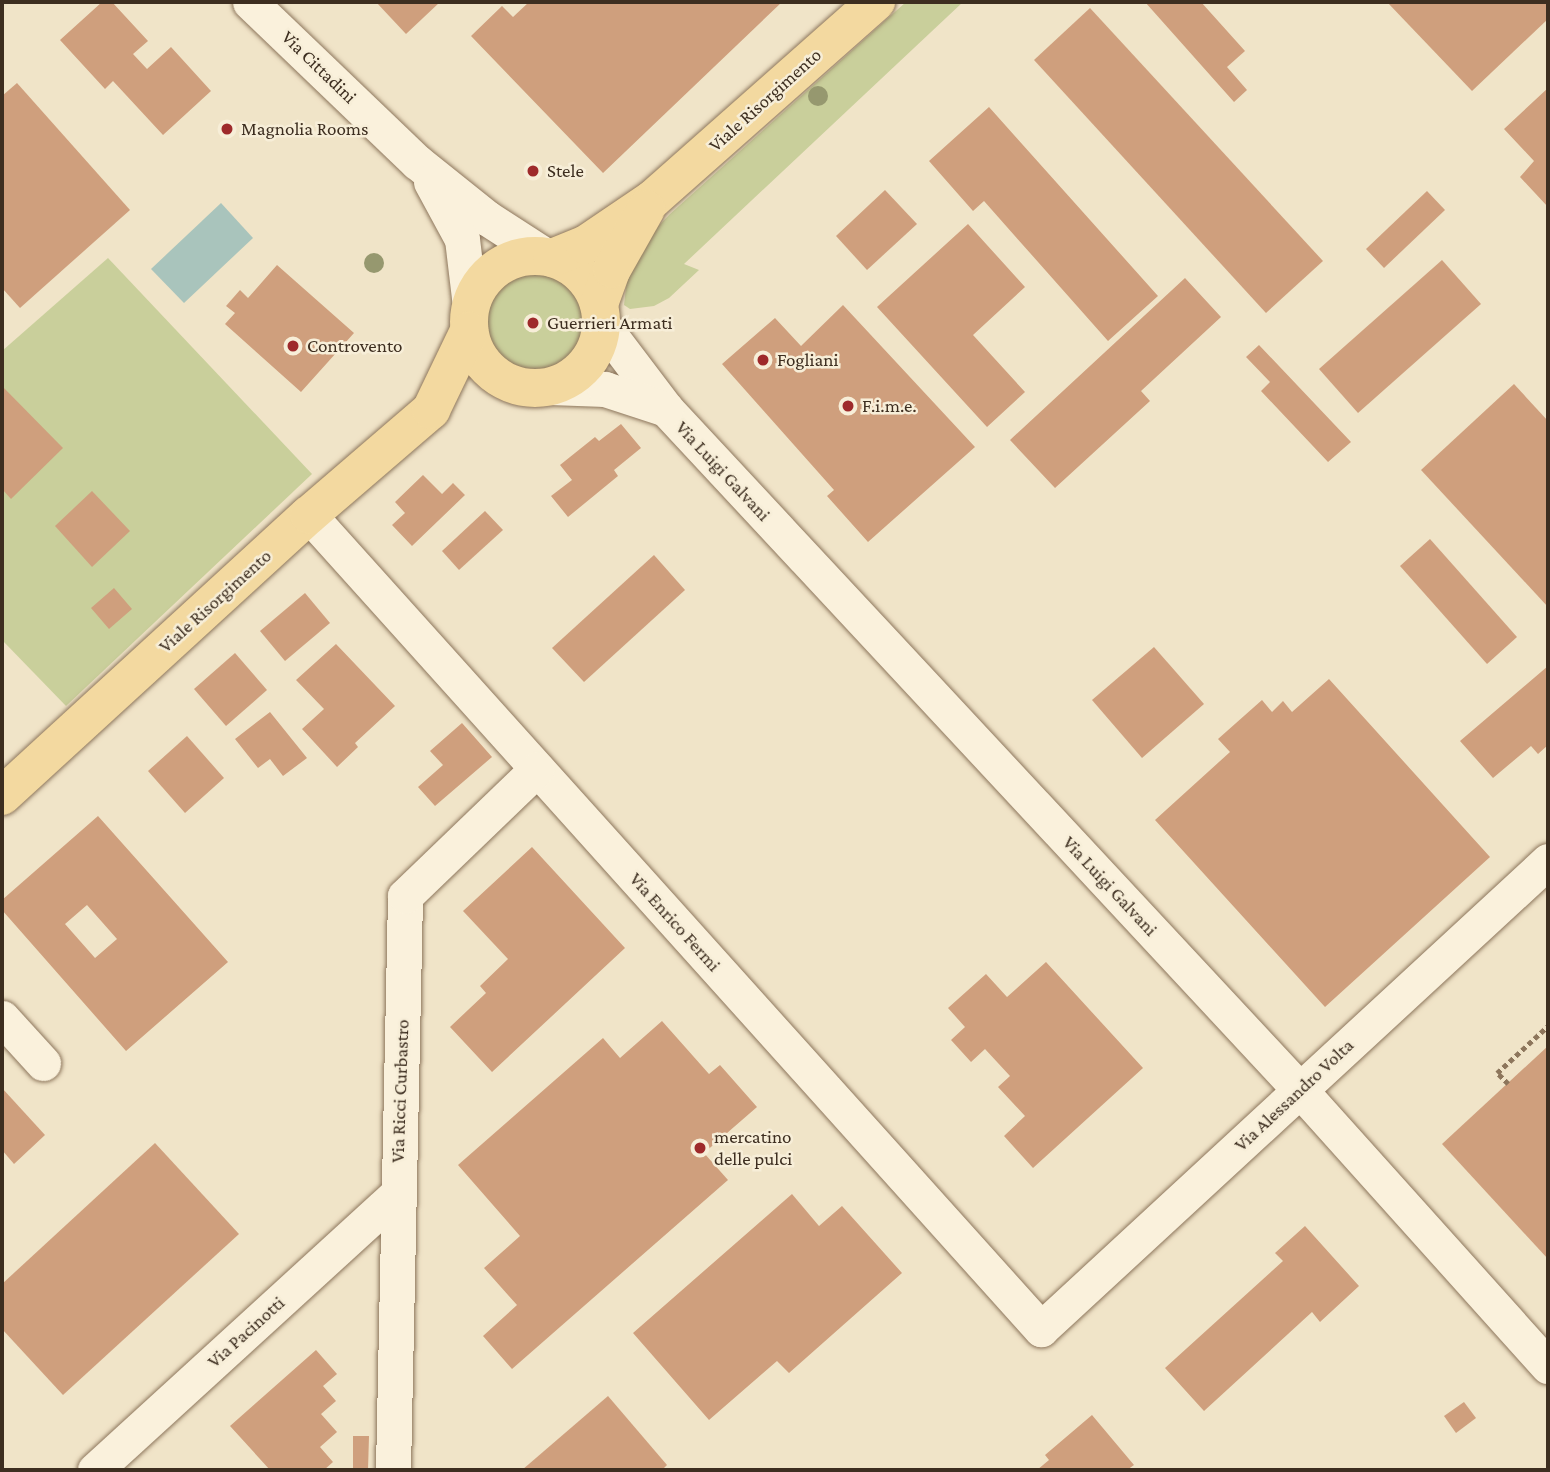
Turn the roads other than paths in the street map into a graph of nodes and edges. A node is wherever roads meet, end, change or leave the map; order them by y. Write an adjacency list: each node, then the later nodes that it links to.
1 (250, 2): 3 (street, Via Cittadini)
2 (876, 2): 4 (main road, Viale Risorgimento)
3 (417, 162): 5 (street, Via Cittadini); 7 (street, Via Cittadini)
4 (653, 199): 5 (main road, Viale Risorgimento); 6 (main road, Viale Risorgimento)
5 (549, 257): 6 (main road); 7 (main road)
6 (600, 314): 8 (main road); 9 (street, Via Luigi Galvani)
7 (469, 319): 8 (main road); 10 (main road, Viale Risorgimento)
8 (533, 386): 9 (street, Via Luigi Galvani); 10 (main road, Viale Risorgimento)
9 (666, 409): 17 (street, Via Luigi Galvani)
10 (431, 410): 11 (main road, Viale Risorgimento)
11 (309, 515): 12 (street, Via Enrico Fermi); 13 (main road, Viale Risorgimento)
12 (537, 769): 18 (street, Via Ricci Curbastro); 19 (street, Via Enrico Fermi)
13 (2, 796)
14 (1548, 861): 17 (street, Via Alessandro Volta)
15 (2, 1018): 16 (street)
16 (43, 1063)
17 (1300, 1090): 19 (street, Via Alessandro Volta); 20 (street, Via Luigi Galvani)
18 (397, 1194): 21 (street, Via Pacinotti); 22 (street, Via Ricci Curbastro)
19 (1041, 1329)
20 (1548, 1366)
21 (95, 1470)
22 (393, 1470)

